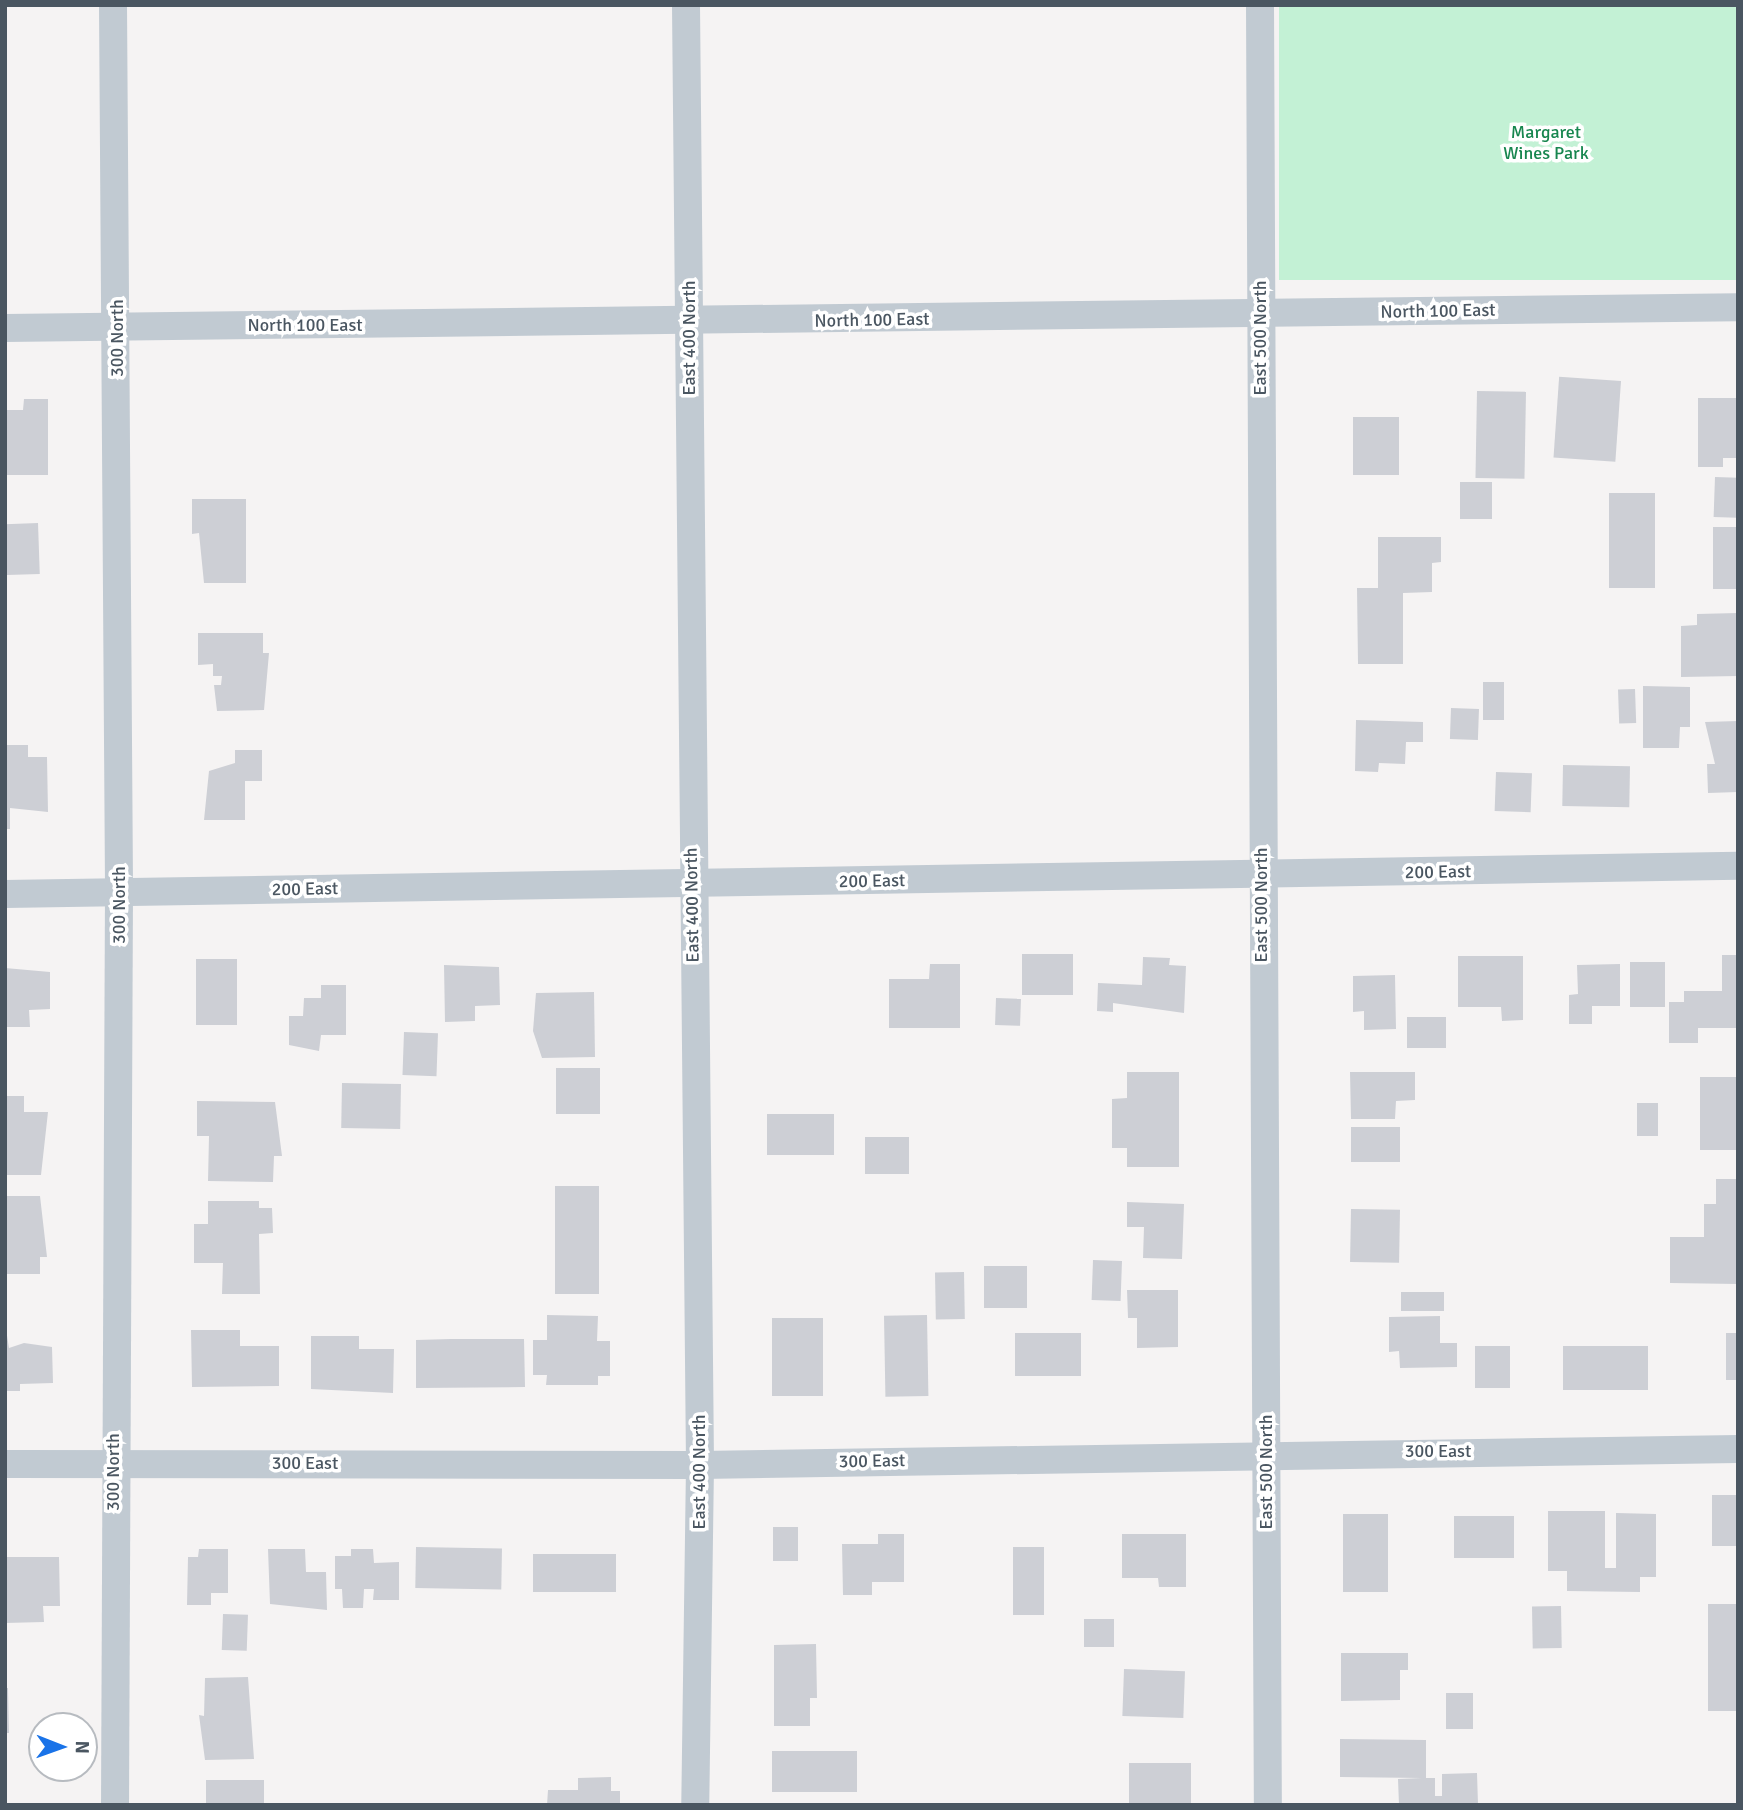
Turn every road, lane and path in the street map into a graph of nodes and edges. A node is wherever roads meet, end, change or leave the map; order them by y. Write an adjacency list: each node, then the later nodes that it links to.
1 (113, 5): 7 (street, 300 North)
2 (686, 5): 6 (street, East 400 North)
3 (1261, 5): 5 (street, East 500 North)
4 (1738, 307): 5 (street, North 100 East)
5 (1259, 313): 6 (street, North 100 East); 10 (street, East 500 North)
6 (689, 323): 7 (street, North 100 East); 11 (street, East 400 North)
7 (118, 326): 8 (street, North 100 East); 12 (street, 300 North)
8 (5, 328)
9 (1738, 866): 10 (street, 200 East)
10 (1260, 875): 11 (street, 200 East); 15 (street, East 500 North)
11 (691, 884): 12 (street, 200 East); 18 (street, East 400 North)
12 (119, 891): 13 (street, 200 East); 16 (street, 300 North)
13 (5, 894)
14 (1738, 1449): 15 (street, 300 East)
15 (1266, 1452): 18 (street, 300 East); 21 (street, East 500 North)
16 (113, 1462): 17 (street, 300 East); 18 (street, 300 East); 19 (street, 300 North)
17 (5, 1464)
18 (700, 1465): 20 (street, East 400 North)
19 (115, 1805)
20 (695, 1805)
21 (1268, 1805)

